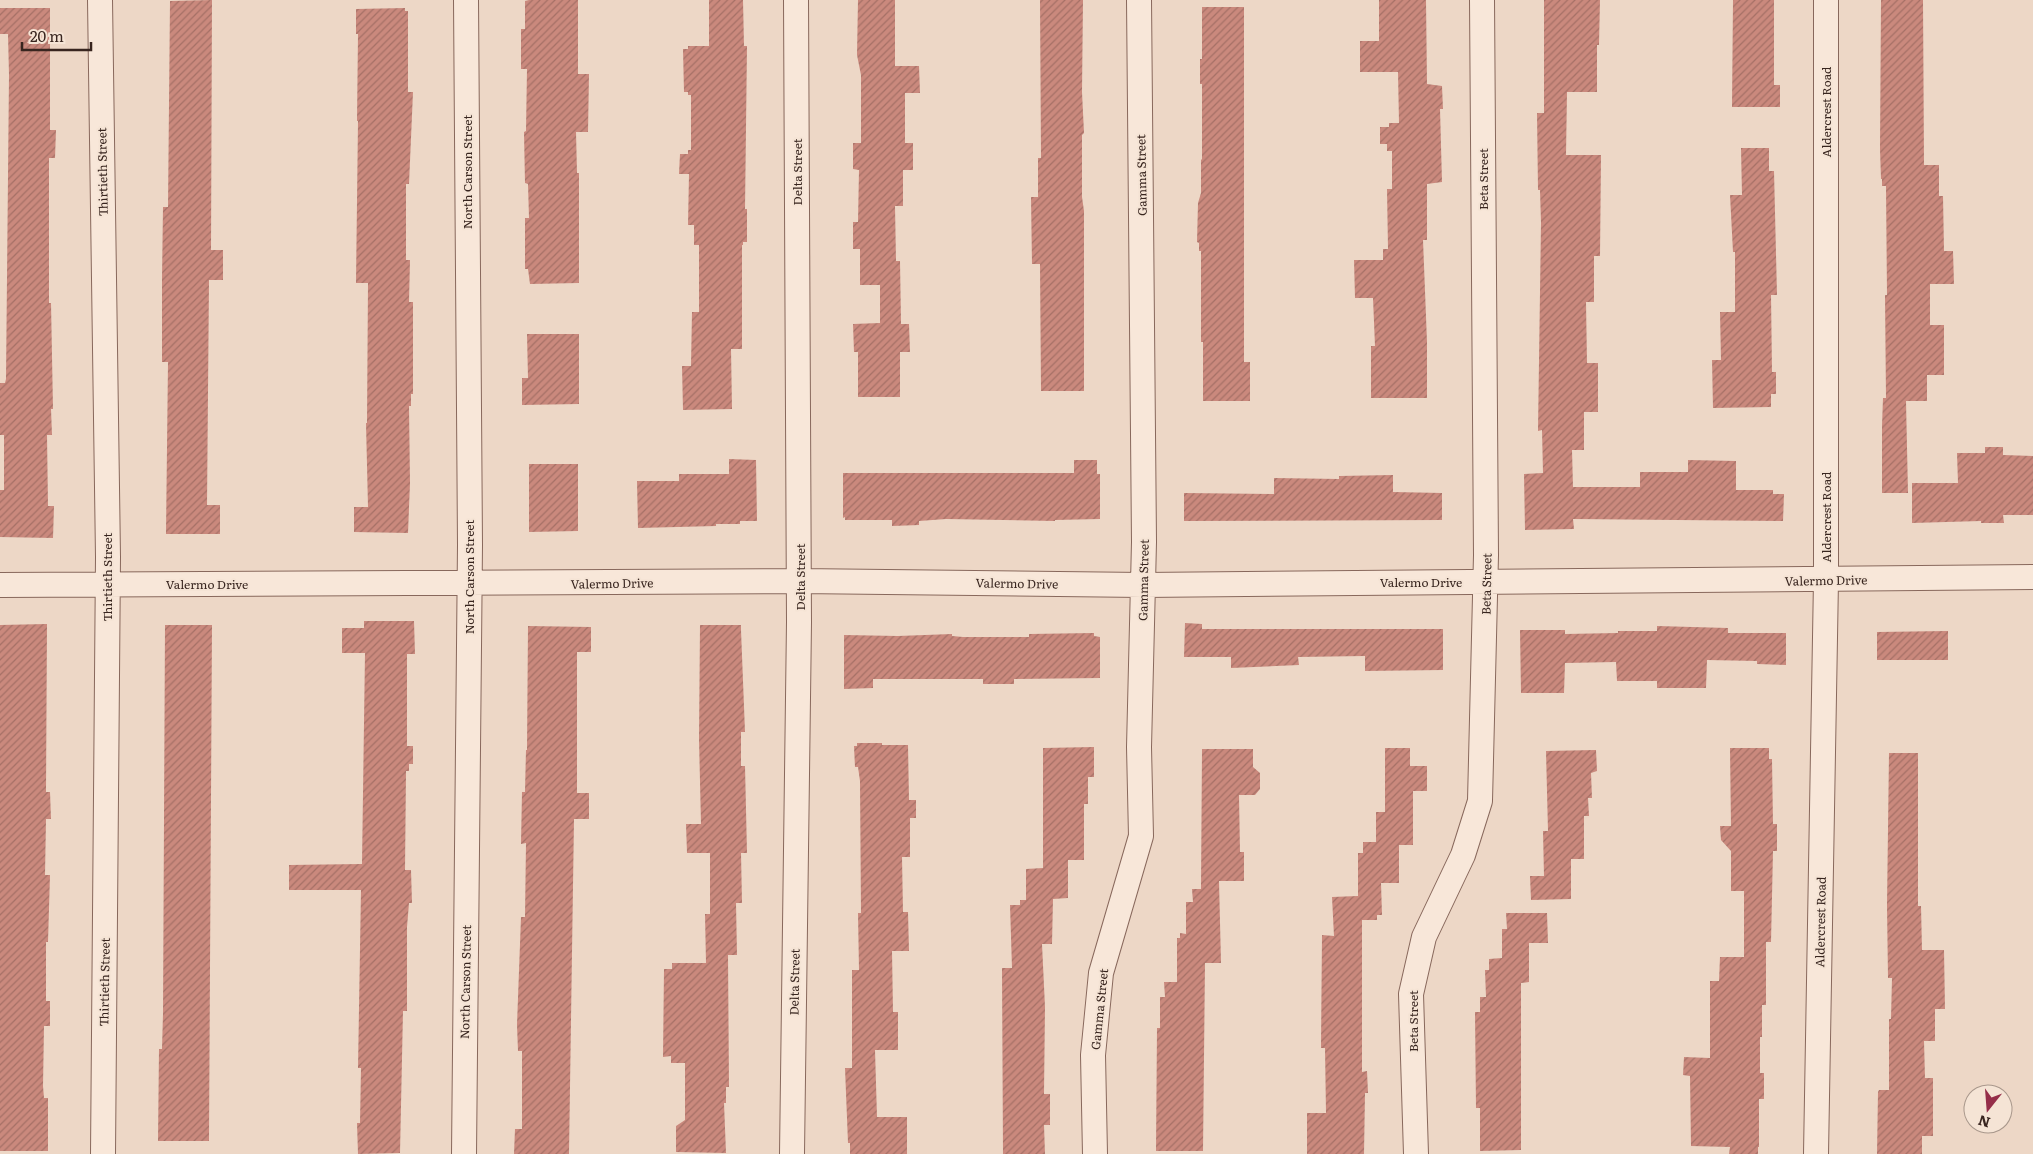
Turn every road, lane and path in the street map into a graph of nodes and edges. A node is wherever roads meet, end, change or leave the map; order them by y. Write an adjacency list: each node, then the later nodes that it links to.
1 (100, 0): 13 (street, Thirtieth Street)
2 (466, 0): 11 (street, North Carson Street)
3 (796, 0): 9 (street, Delta Street)
4 (1139, 0): 14 (street, Gamma Street)
5 (1482, 0): 10 (street, Beta Street)
6 (1826, 0): 8 (street, Aldercrest Road)
7 (2033, 577): 8 (street, Valermo Drive)
8 (1826, 580): 10 (street, Valermo Drive); 20 (street, Aldercrest Road)
9 (799, 581): 11 (street, Valermo Drive); 14 (street, Valermo Drive); 17 (street, Delta Street)
10 (1486, 582): 14 (street, Valermo Drive); 19 (street, Beta Street)
11 (470, 584): 13 (street, Valermo Drive); 16 (street, North Carson Street)
12 (0, 585): 13 (street, Valermo Drive)
13 (107, 585): 15 (street, Thirtieth Street)
14 (1143, 585): 18 (street, Gamma Street)
15 (103, 1154)
16 (464, 1154)
17 (792, 1154)
18 (1094, 1154)
19 (1416, 1154)
20 (1816, 1154)

